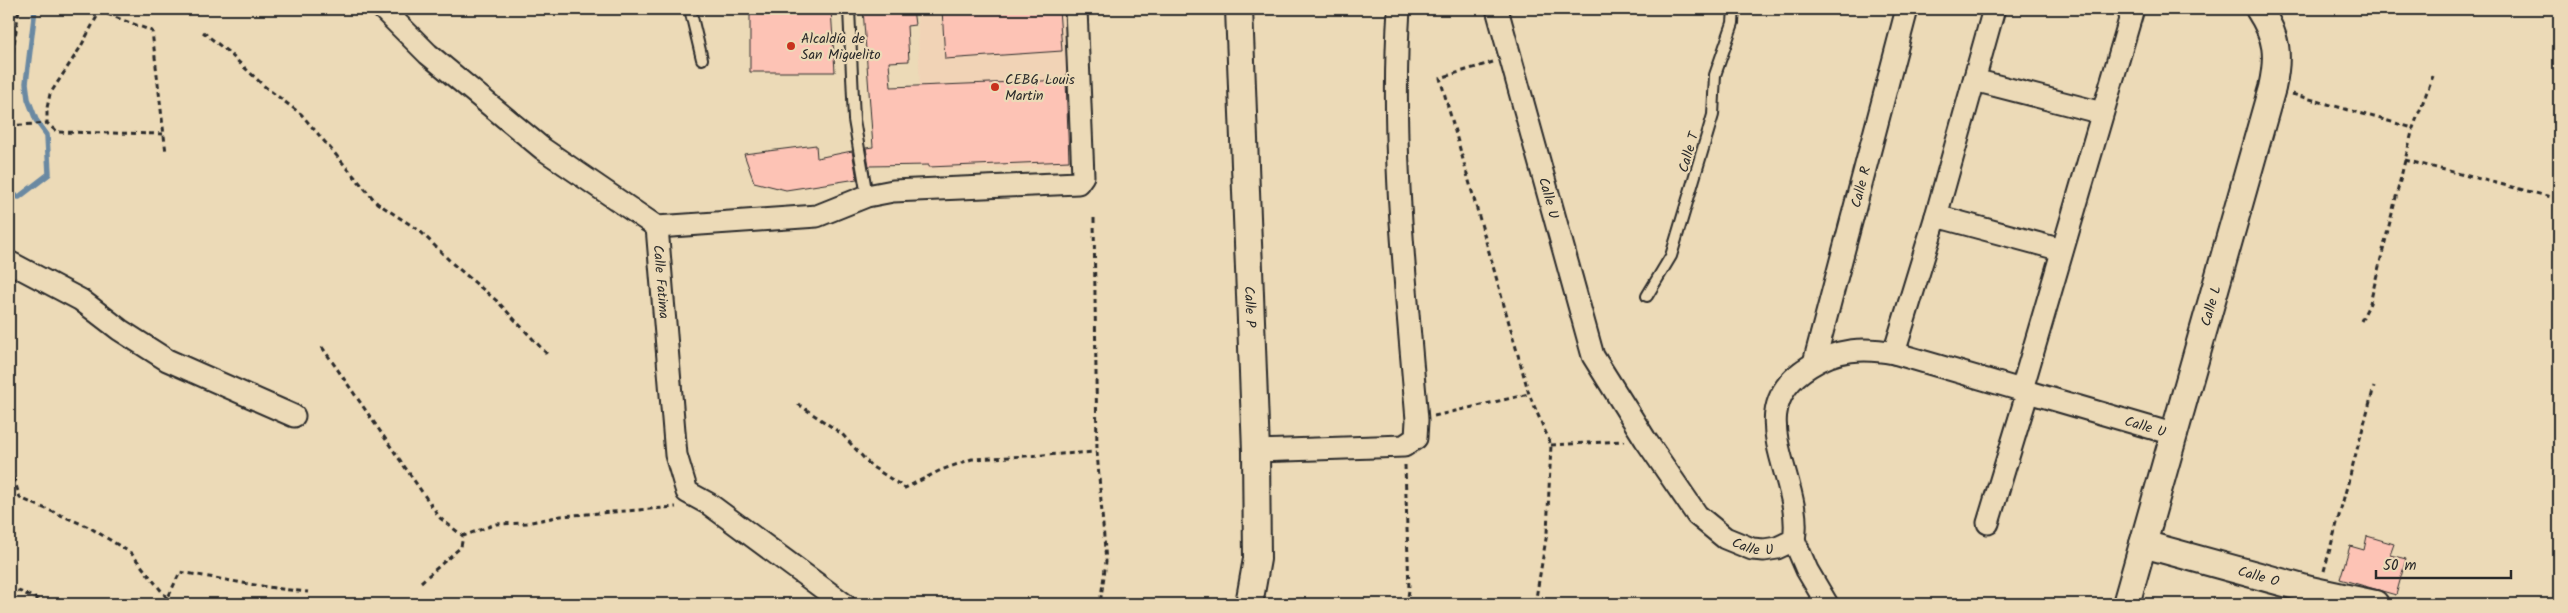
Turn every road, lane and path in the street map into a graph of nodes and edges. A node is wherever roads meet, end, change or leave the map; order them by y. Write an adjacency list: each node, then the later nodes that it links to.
1 (19, 9): 16 (path)
2 (383, 9): 33 (street, Calle Fatima)
3 (690, 9): 18 (lane)
4 (849, 9): 29 (lane)
5 (1076, 9): 29 (street)
6 (1239, 9): 52 (street, Calle P)
7 (1399, 9): 47 (street)
8 (1497, 9): 17 (street, Calle U)
9 (1734, 9): 36 (lane, Calle T)
10 (1907, 9): 41 (street, Calle R)
11 (1994, 9): 20 (street)
12 (2133, 9): 22 (street)
13 (2259, 9): 21 (street, Calle L)
14 (100, 10): 23 (path); 26 (path)
15 (203, 32): 40 (path)
16 (13, 52)
17 (1510, 57): 44 (path); 49 (street, Calle U)
18 (702, 59)
19 (2433, 76): 25 (path)
20 (1974, 80): 22 (street); 31 (street)
21 (2272, 88): 25 (path); 48 (street, Calle L)
22 (2102, 112): 34 (street)
23 (45, 123): 24 (path); 26 (path)
24 (9, 126)
25 (2413, 128): 28 (path)
26 (165, 134): 27 (path)
27 (166, 153)
28 (2405, 160): 30 (path); 37 (path)
29 (867, 196): 33 (street)
30 (2559, 198)
31 (1936, 216): 34 (street); 39 (street)
32 (1094, 218): 53 (path)
33 (657, 227): 55 (street, Calle Fatima)
34 (2062, 250): 43 (street)
35 (9, 262): 46 (street)
36 (1647, 296)
37 (2361, 320)
38 (322, 347): 57 (path)
39 (1894, 353): 41 (street, Calle U); 43 (street, Calle U)
40 (548, 355)
41 (1814, 363): 58 (street, Calle U)
42 (2374, 387): 62 (path)
43 (2025, 390): 48 (street, Calle U); 56 (street)
44 (1529, 394): 47 (path); 51 (path)
45 (798, 404): 53 (path)
46 (294, 416)
47 (1417, 420): 50 (street)
48 (2176, 434): 59 (street, Calle L)
49 (1644, 440): 51 (path); 58 (street, Calle U)
50 (1404, 446): 52 (street); 70 (path)
51 (1551, 446): 71 (path)
52 (1256, 451): 69 (street, Calle P)
53 (1097, 452): 68 (path)
54 (11, 469): 64 (path)
55 (709, 504): 57 (path); 67 (street, Calle Fatima)
56 (1988, 523)
57 (463, 536): 60 (path)
58 (1794, 540): 72 (street)
59 (2143, 544): 62 (street, Calle O); 73 (street, Calle L)
60 (421, 582)
61 (9, 587): 65 (path)
62 (2313, 590): 74 (street, Calle O)
63 (308, 592): 64 (path)
64 (167, 598): 66 (path)
65 (49, 604)
66 (165, 604)
67 (844, 604)
68 (1100, 604)
69 (1249, 604)
70 (1407, 604)
71 (1535, 604)
72 (1827, 604)
73 (2126, 604)
74 (2375, 604)

